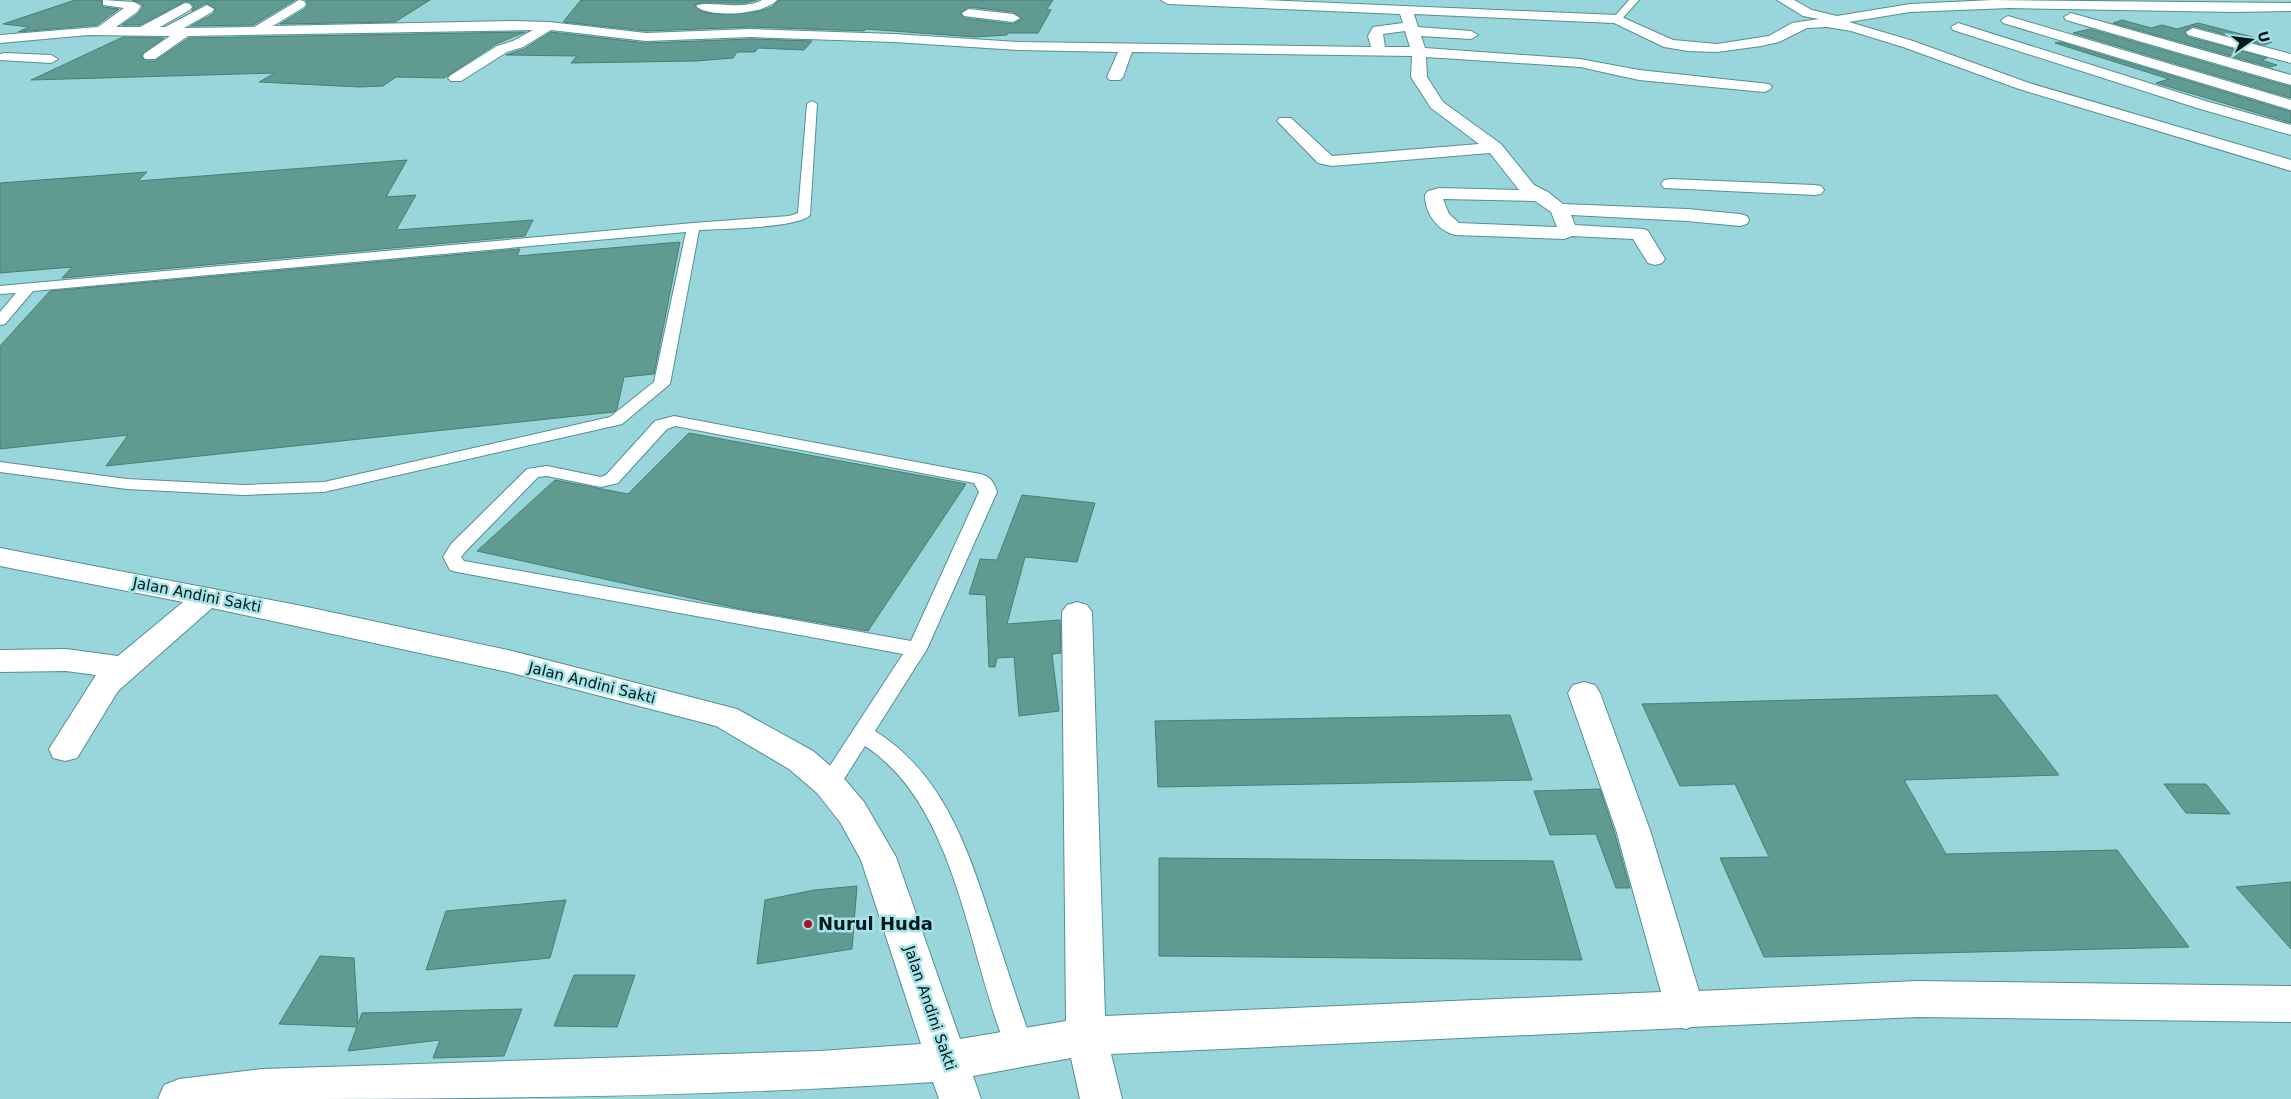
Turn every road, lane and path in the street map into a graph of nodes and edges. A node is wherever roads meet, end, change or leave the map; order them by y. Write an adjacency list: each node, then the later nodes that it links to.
1 (110, 0): 33 (street)
2 (770, 0): 13 (street)
3 (980, 0): 19 (street)
4 (1168, 0): 8 (street)
5 (1634, 0): 24 (lane)
6 (1784, 0): 27 (street)
7 (1925, 0): 16 (street)
8 (1227, 1): 10 (street); 23 (street)
9 (2004, 2): 14 (street); 16 (street)
10 (1296, 3): 28 (street)
11 (300, 4): 37 (street)
12 (1857, 4): 20 (street)
13 (703, 6)
14 (2291, 6)
15 (185, 8): 34 (street)
16 (1941, 8): 20 (street)
17 (207, 9): 35 (street)
18 (953, 12): 19 (street)
19 (969, 13): 22 (street)
20 (1874, 13): 27 (street)
21 (2071, 17): 52 (street)
22 (1013, 18)
23 (1234, 18)
24 (1617, 19): 27 (street); 28 (street)
25 (2008, 20): 54 (street)
26 (701, 21): 40 (street)
27 (1832, 21): 59 (street)
28 (1410, 23): 39 (street); 44 (street); 45 (street)
29 (454, 26): 30 (street); 37 (street); 42 (street)
30 (549, 26): 40 (street); 51 (street)
31 (1958, 27): 56 (street)
32 (2181, 29): 49 (street)
33 (101, 31): 34 (street); 38 (street)
34 (142, 32): 35 (street)
35 (165, 32): 36 (street)
36 (185, 32): 37 (street); 46 (street)
37 (255, 32)
38 (60, 34): 41 (street); 47 (street)
39 (1471, 35)
40 (686, 36): 43 (street)
41 (0, 40)
42 (433, 40)
43 (1127, 47): 44 (street); 50 (street)
44 (1379, 51): 45 (street)
45 (1419, 52): 53 (street); 61 (street)
46 (150, 56)
47 (2, 57): 48 (street)
48 (51, 59)
49 (2291, 59)
50 (1115, 77)
51 (456, 78)
52 (2291, 81): 54 (street)
53 (1764, 87)
54 (2250, 94): 56 (street); 57 (street)
55 (812, 104): 68 (lane)
56 (2203, 105): 59 (street); 60 (street)
57 (2291, 105)
58 (1286, 121): 61 (street)
59 (2159, 126): 62 (street)
60 (2291, 130)
61 (1495, 148): 64 (street)
62 (2291, 166)
63 (1815, 190): 66 (street)
64 (1542, 196): 65 (street); 69 (street)
65 (1559, 209): 66 (street); 69 (street)
66 (1686, 215): 67 (street)
67 (1740, 220)
68 (693, 227): 71 (lane); 74 (lane)
69 (1568, 230): 70 (street)
70 (1655, 259)
71 (28, 288): 72 (lane); 73 (lane)
72 (0, 290)
73 (0, 321)
74 (0, 467)
75 (0, 557): 76 (street, Jalan Andini Sakti)
76 (207, 597): 80 (street); 84 (street, Jalan Andini Sakti)
77 (1077, 612): 87 (street)
78 (917, 649): 78 (lane); 82 (lane)
79 (0, 661): 80 (street)
80 (123, 668): 83 (street)
81 (1584, 693): 86 (street)
82 (862, 732): 84 (lane); 88 (lane)
83 (65, 749)
84 (829, 784): 89 (street, Jalan Andini Sakti)
85 (2291, 1004): 86 (street)
86 (1686, 1011): 87 (street)
87 (1086, 1036): 88 (street); 92 (street)
88 (1020, 1048): 89 (street)
89 (948, 1061): 90 (street); 91 (street, Jalan Andini Sakti)
90 (179, 1099)
91 (960, 1099)
92 (1102, 1099)

